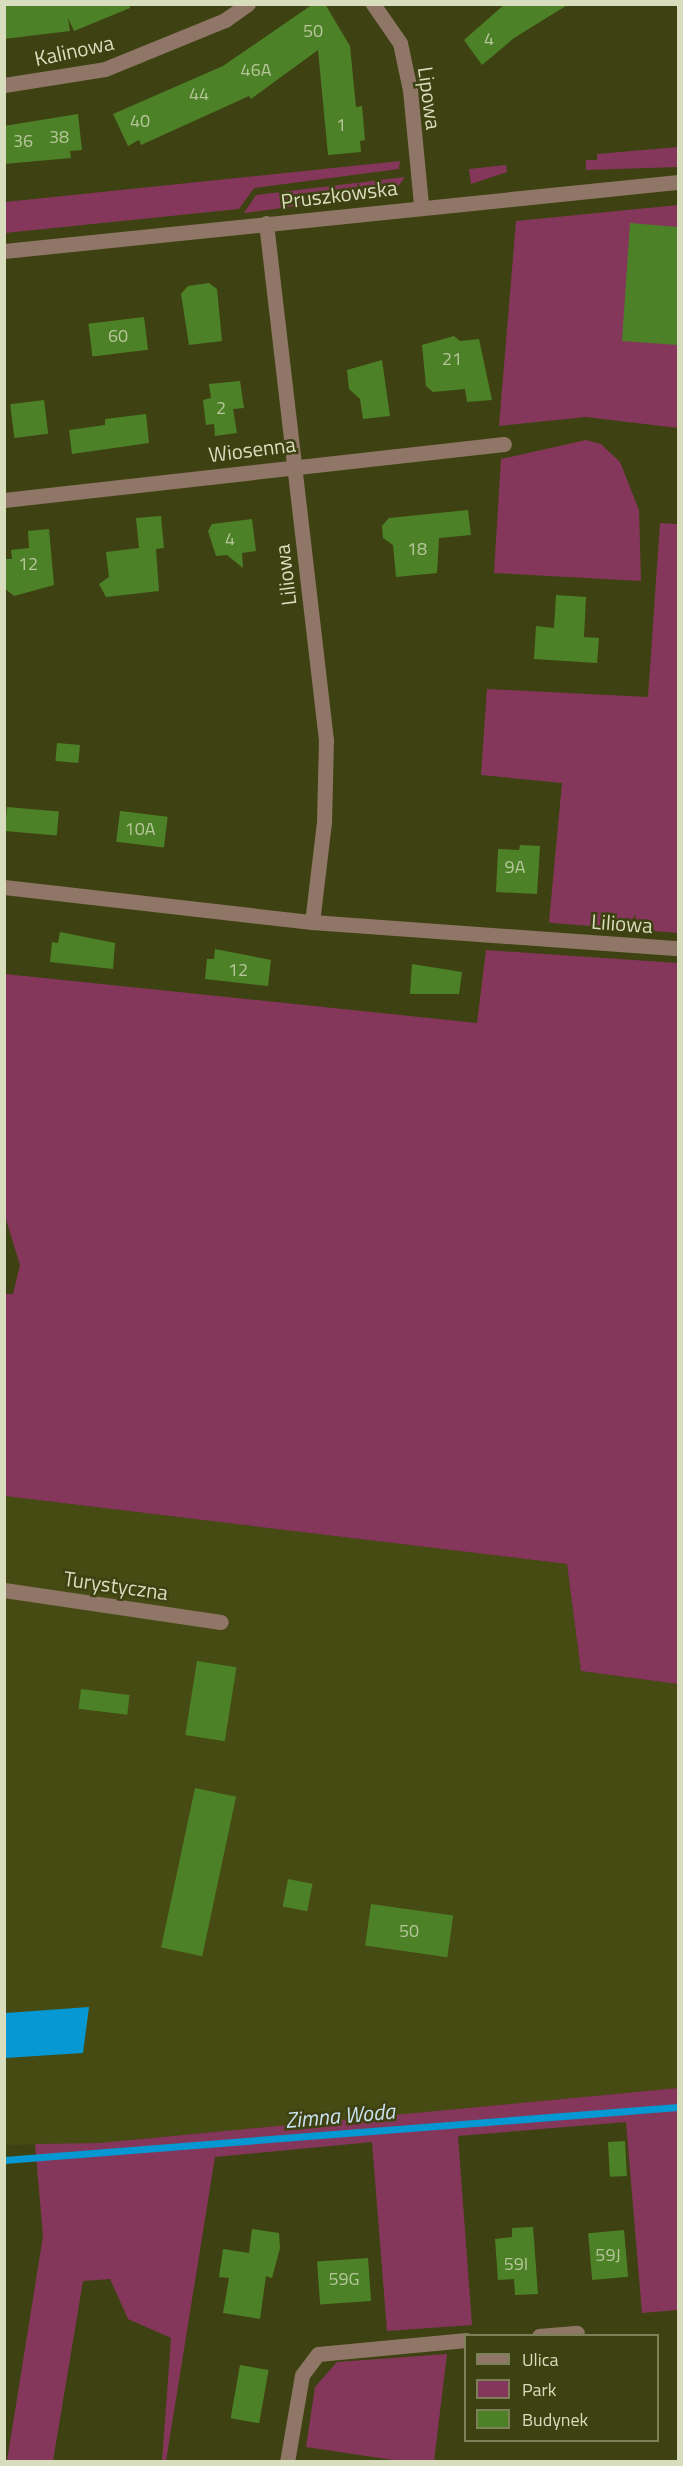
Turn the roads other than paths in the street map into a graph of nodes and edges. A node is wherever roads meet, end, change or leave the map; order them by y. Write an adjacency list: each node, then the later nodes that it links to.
1 (248, 4): 3 (street, Kalinowa)
2 (373, 4): 5 (street, Lipowa)
3 (4, 85)
4 (678, 182): 5 (street, Pruszkowska)
5 (421, 205): 6 (street, Pruszkowska)
6 (266, 223): 7 (street, Pruszkowska); 9 (street, Liliowa)
7 (4, 251)
8 (504, 444): 9 (street, Wiosenna)
9 (294, 465): 10 (street, Wiosenna); 12 (street, Liliowa)
10 (4, 500)
11 (4, 887): 12 (street, Liliowa)
12 (312, 922): 13 (street, Liliowa)
13 (678, 948)
14 (4, 1590): 15 (street, Turystyczna)
15 (221, 1622)
16 (577, 2333): 17 (street)
17 (564, 2334)
18 (464, 2340): 19 (street)
19 (287, 2462)

